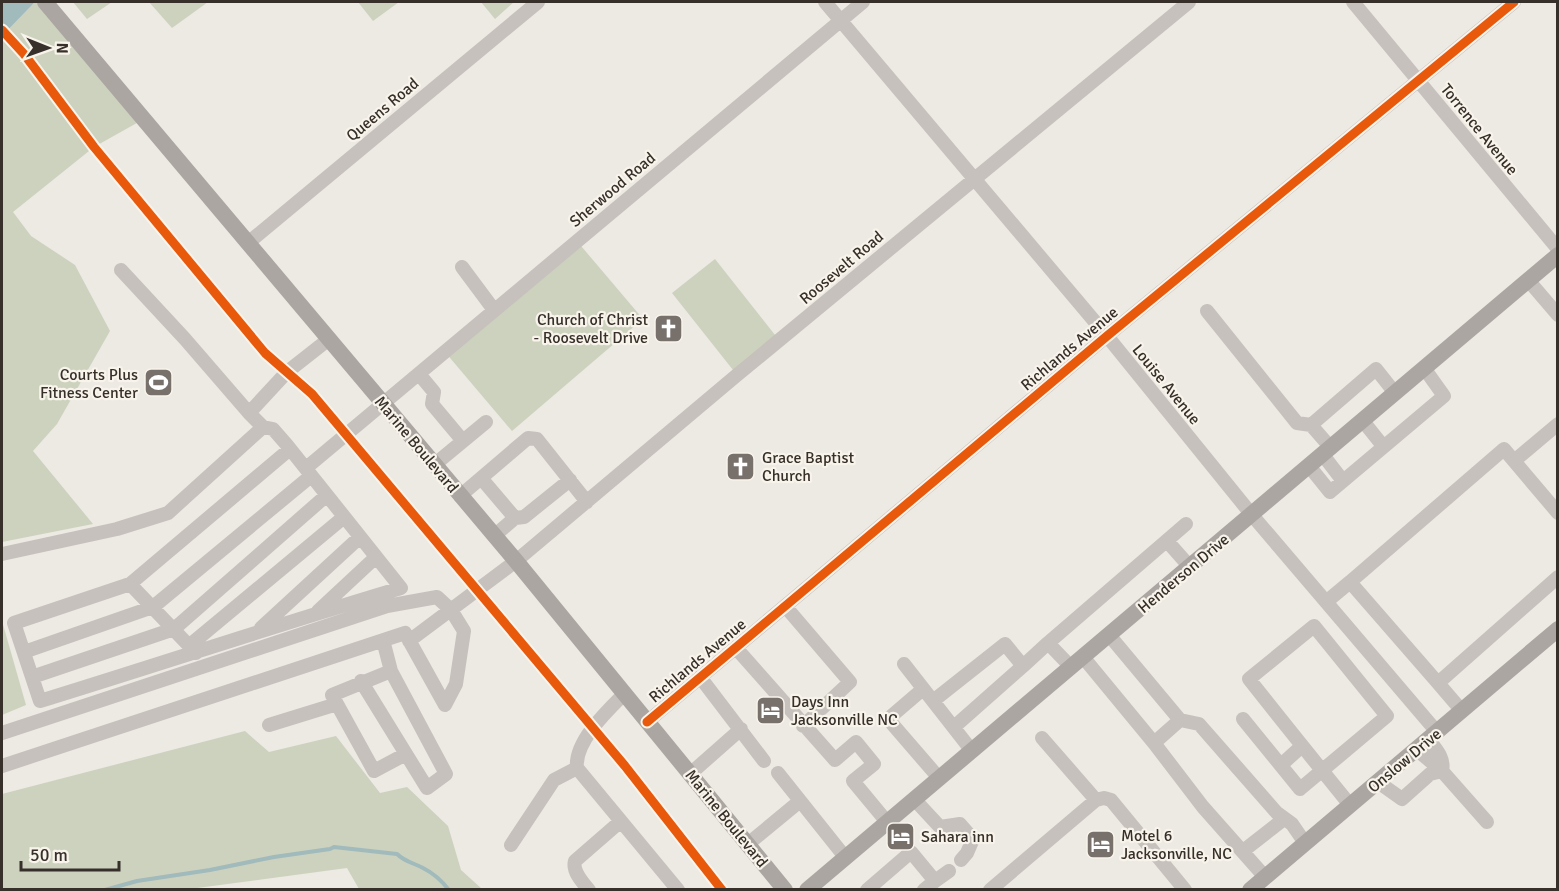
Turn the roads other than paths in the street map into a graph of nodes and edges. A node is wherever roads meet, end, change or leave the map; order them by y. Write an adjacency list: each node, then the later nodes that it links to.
1 (45, 2): 11 (main road, Marine Boulevard)
2 (538, 2): 11 (street, Queens Road)
3 (825, 2): 8 (street, Louise Avenue)
4 (863, 2): 8 (street, Sherwood Road)
5 (1189, 2): 10 (street, Roosevelt Road)
6 (1353, 2): 9 (street, Torrence Avenue)
7 (1514, 2): 9 (street, Richlands Avenue)
8 (841, 20): 10 (street, Louise Avenue); 17 (street, Sherwood Road)
9 (1419, 80): 12 (street, Torrence Avenue); 20 (street, Richlands Avenue)
10 (974, 178): 20 (street, Louise Avenue); 45 (street, Roosevelt Road)
11 (248, 243): 21 (main road, Marine Boulevard)
12 (1557, 249)
13 (1557, 255): 16 (main road, Henderson Drive)
14 (462, 267): 17 (street)
15 (121, 270): 26 (street)
16 (1528, 280): 19 (street); 22 (main road, Henderson Drive)
17 (494, 310): 23 (street, Sherwood Road)
18 (1207, 311): 29 (street)
19 (1557, 315)
20 (1107, 336): 47 (street, Louise Avenue); 62 (street, Richlands Avenue)
21 (329, 339): 25 (main road, Marine Boulevard); 26 (street)
22 (1424, 368): 24 (main road, Henderson Drive); 33 (street)
23 (419, 374): 25 (street, Sherwood Road); 32 (street)
24 (1395, 393): 27 (main road, Henderson Drive); 29 (street)
25 (382, 404): 37 (main road, Marine Boulevard); 39 (street, Sherwood Road)
26 (249, 413): 31 (street)
27 (1362, 421): 33 (street); 35 (main road, Henderson Drive)
28 (486, 422): 32 (street)
29 (1311, 424): 35 (street)
30 (1557, 424): 36 (street)
31 (263, 427): 34 (street); 54 (street)
32 (463, 441): 37 (street)
33 (1383, 446): 42 (street)
34 (290, 449): 39 (street); 60 (street)
35 (1327, 451): 38 (main road, Henderson Drive); 42 (street)
36 (1514, 461): 46 (street); 59 (street)
37 (434, 465): 44 (main road, Marine Boulevard)
38 (1309, 466): 42 (street); 47 (main road, Henderson Drive)
39 (309, 472): 43 (street); 63 (street, Sherwood Road)
40 (481, 478): 41 (street); 44 (street); 49 (street)
41 (570, 480): 45 (street); 49 (street)
42 (1343, 481)
43 (327, 495): 48 (street); 66 (street)
44 (460, 496): 51 (main road, Marine Boulevard)
45 (587, 502): 56 (street, Roosevelt Road)
46 (1557, 513)
47 (1252, 515): 57 (main road, Henderson Drive); 61 (street, Louise Avenue)
48 (344, 517): 52 (street); 74 (street)
49 (516, 518): 51 (street)
50 (1186, 524): 53 (street)
51 (494, 536): 56 (main road, Marine Boulevard)
52 (360, 537): 55 (street); 67 (street)
53 (1167, 541): 57 (street); 72 (street)
54 (2, 554)
55 (376, 557): 65 (street); 65 (street)
56 (516, 561): 64 (street, Roosevelt Road); 85 (main road, Marine Boulevard)
57 (1190, 567): 69 (main road, Henderson Drive)
58 (1557, 577): 83 (street)
59 (1350, 582): 61 (street); 83 (street)
60 (130, 584): 63 (street); 75 (street)
61 (1326, 602): 98 (street, Louise Avenue)
62 (785, 606): 73 (street, Richlands Avenue); 93 (street)
63 (153, 607): 66 (street); 75 (street)
64 (451, 610): 71 (street, Roosevelt Road); 71 (street); 96 (street)
65 (314, 614): 67 (street)
66 (174, 629): 74 (street); 80 (street)
67 (257, 631): 74 (street)
68 (1556, 634): 88 (main road, Onslow Drive)
69 (1109, 635): 76 (main road, Henderson Drive); 90 (street)
70 (383, 640): 71 (street); 79 (street); 106 (street)
71 (409, 641)
72 (1048, 643): 76 (street); 78 (street)
73 (736, 648): 81 (street, Richlands Avenue); 93 (street)
74 (193, 649): 80 (street)
75 (24, 652): 80 (street)
76 (1077, 662): 99 (street); 101 (main road, Henderson Drive)
77 (904, 664): 84 (street)
78 (1023, 666): 86 (street); 94 (street)
79 (390, 671): 82 (street); 102 (street)
80 (32, 677)
81 (700, 677): 91 (street, Richlands Avenue); 95 (street)
82 (361, 681): 87 (street); 102 (street)
83 (1438, 683): 88 (street)
84 (923, 689): 86 (street); 112 (street)
85 (624, 694): 91 (main road, Marine Boulevard); 107 (street)
86 (933, 701): 94 (street)
87 (337, 704): 92 (street); 102 (street)
88 (1462, 711): 98 (main road, Onslow Drive)
89 (1243, 719): 105 (street)
90 (1180, 720): 99 (street); 119 (street)
91 (647, 722): 111 (main road, Marine Boulevard)
92 (269, 724)
93 (803, 726): 103 (street)
94 (954, 727): 101 (street)
95 (741, 729): 104 (street); 111 (street)
96 (2, 733)
97 (1042, 738): 116 (street)
98 (1427, 740): 109 (street, Louise Avenue); 114 (main road, Onslow Drive)
99 (1154, 743): 126 (street)
100 (1302, 746): 105 (street); 108 (street); 108 (street)
101 (972, 751): 112 (main road, Henderson Drive)
102 (406, 754)
103 (835, 760): 113 (street); 113 (street)
104 (764, 761)
105 (1281, 765): 108 (street)
106 (2, 766)
107 (577, 768): 120 (street); 125 (street)
108 (1322, 771): 118 (street)
109 (1442, 771): 114 (street); 122 (street, Louise Avenue)
110 (778, 773): 117 (street)
111 (690, 774): 124 (main road, Marine Boulevard)
112 (939, 778): 115 (main road, Henderson Drive)
113 (853, 781): 121 (street)
114 (1378, 782): 118 (main road, Onslow Drive)
115 (914, 799): 121 (main road, Henderson Drive); 128 (street)
116 (1096, 800): 137 (street); 138 (street)
117 (800, 801): 124 (street); 127 (street)
118 (1350, 805): 123 (main road, Onslow Drive)
119 (1284, 819): 123 (street); 126 (street)
120 (621, 821): 133 (street); 134 (street)
121 (887, 822): 127 (main road, Henderson Drive)
122 (1487, 822)
123 (1305, 843): 130 (main road, Onslow Drive)
124 (748, 844): 135 (main road, Marine Boulevard)
125 (511, 845)
126 (1243, 850): 130 (street)
127 (845, 857): 136 (main road, Henderson Drive)
128 (961, 860)
129 (949, 871): 131 (street)
130 (1265, 877): 139 (main road, Onslow Drive)
131 (929, 885): 132 (street)
132 (869, 886)
133 (673, 888)
134 (589, 890)
135 (785, 890)
136 (807, 890)
137 (990, 890)
138 (1185, 890)
139 (1250, 890)

